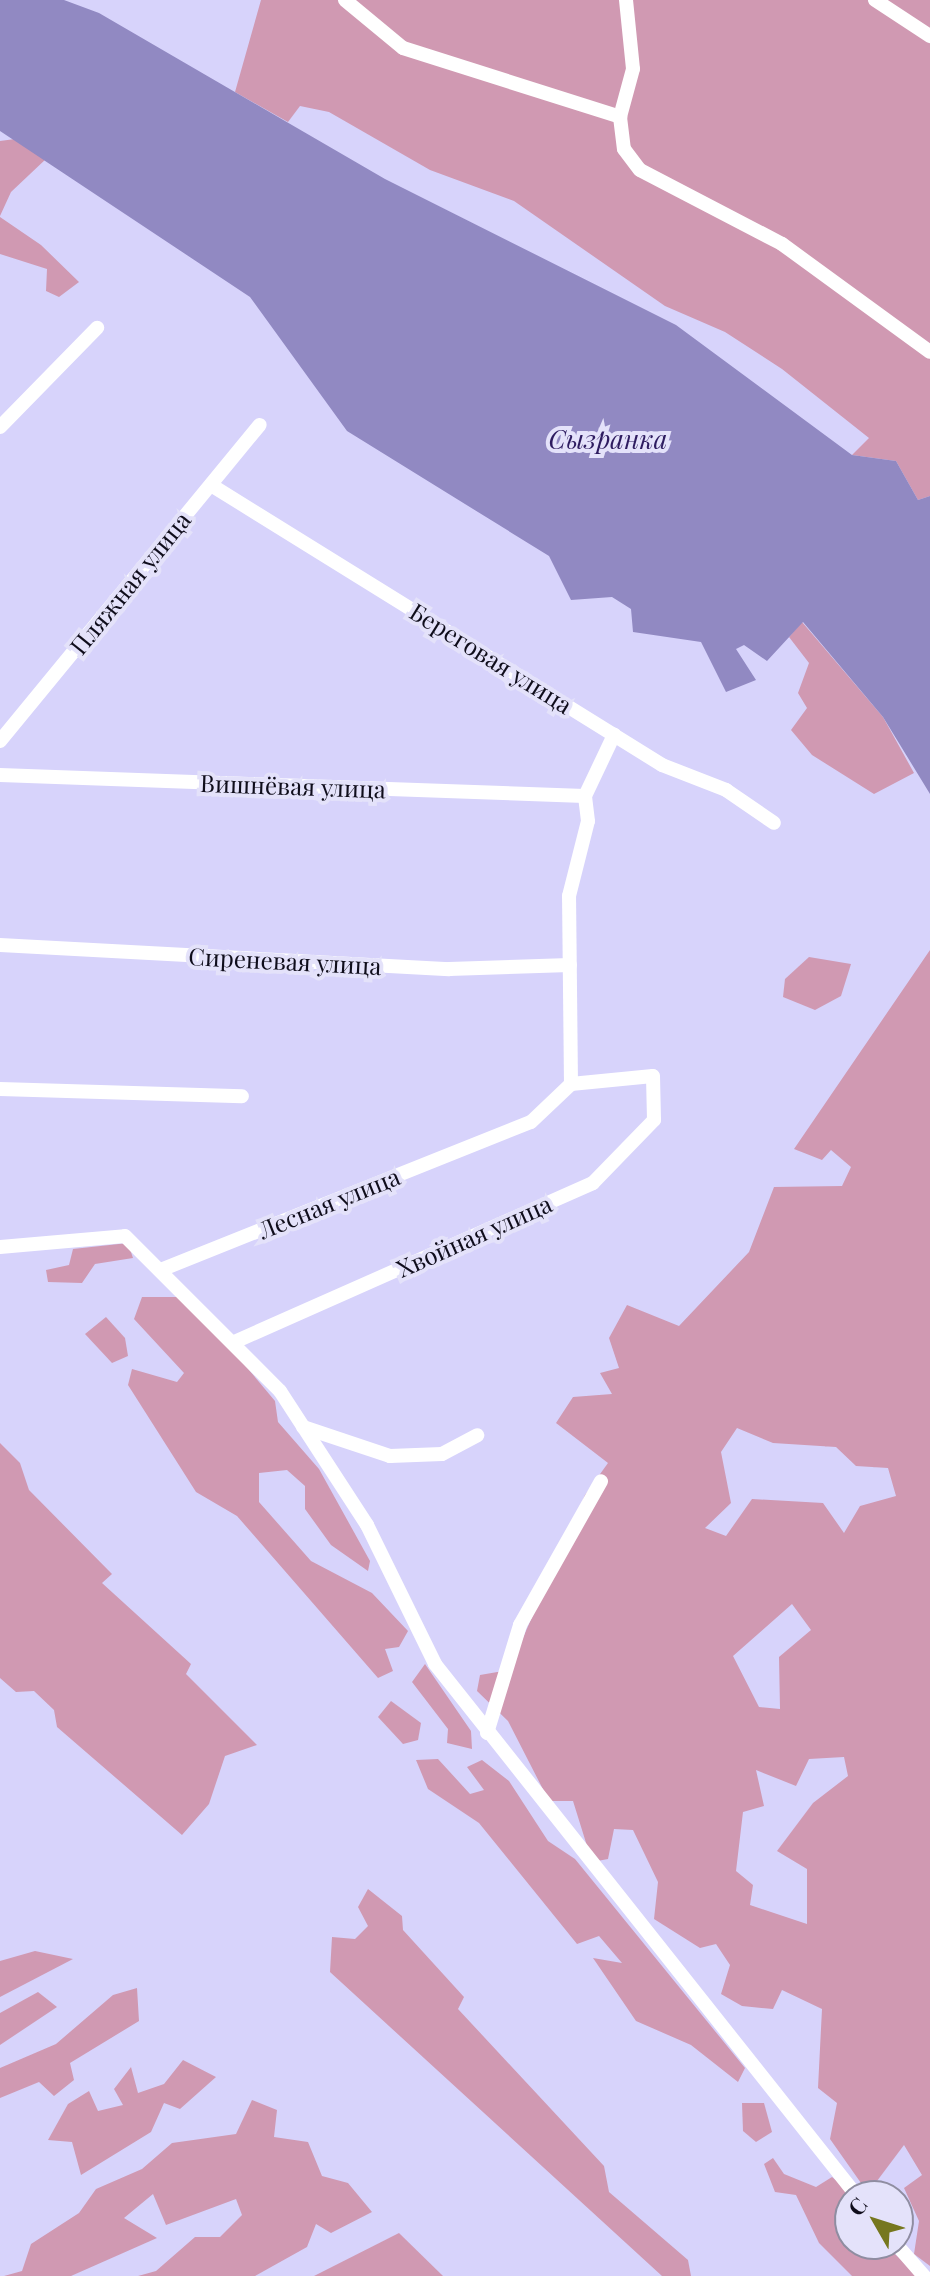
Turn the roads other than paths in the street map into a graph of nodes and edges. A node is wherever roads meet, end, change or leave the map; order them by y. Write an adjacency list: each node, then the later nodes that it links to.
1 (345, 0): 5 (street)
2 (626, 0): 5 (street)
3 (875, 0): 4 (street)
4 (930, 36)
5 (620, 117): 7 (street)
6 (97, 328): 9 (street)
7 (930, 352)
8 (260, 425): 10 (street, Пляжная улица)
9 (0, 427)
10 (211, 485): 11 (street, Береговая улица); 12 (street, Пляжная улица)
11 (614, 735): 14 (street); 15 (street, Береговая улица)
12 (0, 741)
13 (0, 775): 14 (street, Вишнёвая улица)
14 (585, 796): 17 (street)
15 (774, 823)
16 (0, 945): 17 (street, Сиреневая улица)
17 (570, 965): 18 (street)
18 (571, 1084): 22 (street, Лесная улица); 23 (street, Хвойная улица)
19 (0, 1089): 20 (street)
20 (242, 1096)
21 (0, 1247): 22 (street)
22 (163, 1269): 23 (street)
23 (235, 1342): 24 (street)
24 (303, 1427): 25 (street); 27 (street)
25 (477, 1435)
26 (601, 1481): 27 (street)
27 (487, 1733): 28 (street)
28 (844, 2180)
29 (910, 2260): 30 (street)
30 (924, 2276)

